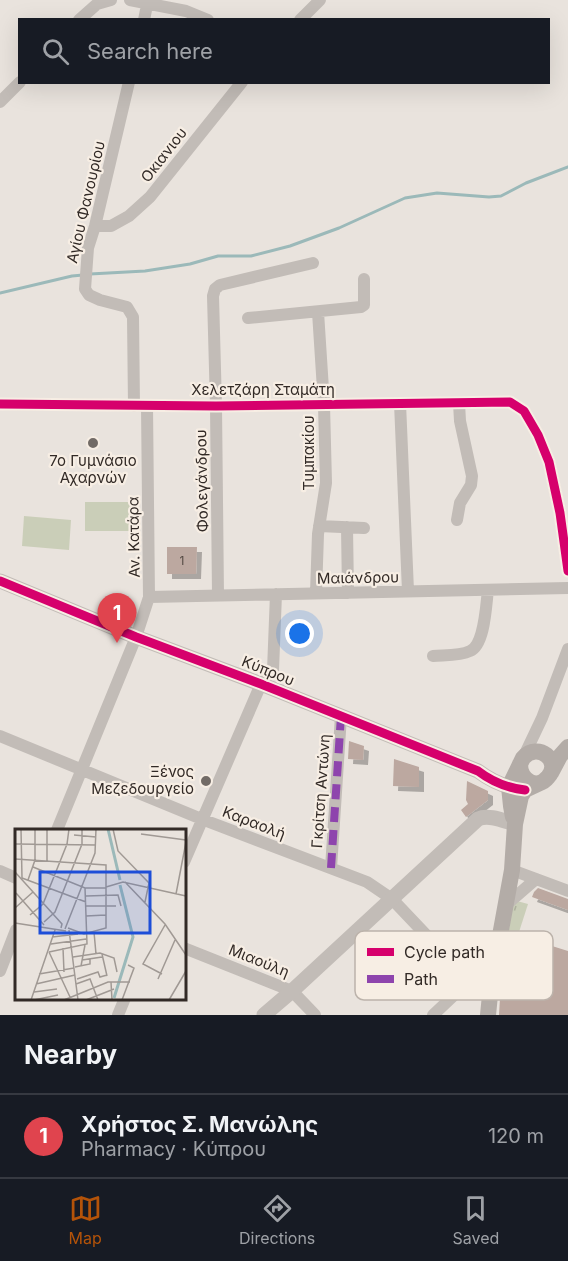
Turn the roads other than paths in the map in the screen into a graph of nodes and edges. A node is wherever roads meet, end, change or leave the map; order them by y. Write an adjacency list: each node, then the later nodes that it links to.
1 (111, 0): 5 (street)
2 (130, 0): 4 (street)
3 (320, 0): 8 (street)
4 (148, 1): 6 (street); 7 (street)
5 (81, 18)
6 (144, 18)
7 (203, 18)
8 (302, 18)
9 (18, 84): 12 (street)
10 (129, 84): 13 (street, Αγίου Φανουρίου)
11 (240, 84): 13 (street, Οκιανιου)
12 (0, 102)
13 (95, 226): 22 (street, Αγίου Φανουρίου)
14 (313, 263): 24 (street, Φολεγάνδρου)
15 (364, 279): 16 (street)
16 (318, 312): 17 (street); 21 (street, Τυμπακίου)
17 (248, 318)
18 (400, 403): 19 (street, Χελετζάρη Σταμάτη); 21 (street, Χελετζάρη Σταμάτη); 34 (street)
19 (459, 403): 25 (street, Χελετζάρη Σταμάτη); 26 (street)
20 (0, 404): 22 (street, Χελετζάρη Σταμάτη)
21 (324, 405): 24 (street, Χελετζάρη Σταμάτη); 27 (street, Τυμπακίου)
22 (134, 406): 23 (street, Χελετζάρη Σταμάτη)
23 (147, 406): 24 (street, Χελετζάρη Σταμάτη); 39 (street, Αν. Κατάρα)
24 (216, 406): 38 (street, Φολεγάνδρου)
25 (564, 513): 30 (street)
26 (457, 520)
27 (319, 526): 28 (street); 35 (street, Τυμπακίου)
28 (347, 527): 29 (street); 36 (street)
29 (364, 528)
30 (568, 572)
31 (0, 581): 40 (street, Κύπρου)
32 (568, 588): 33 (street, Μαιάνδρου)
33 (488, 590): 34 (street, Μαιάνδρου); 42 (street)
34 (408, 591): 36 (street, Μαιάνδρου)
35 (316, 593): 36 (street, Μαιάνδρου); 37 (street, Μαιάνδρου)
36 (348, 593)
37 (276, 594): 38 (street, Μαιάνδρου); 43 (street)
38 (218, 595): 39 (street, Μαιάνδρου)
39 (149, 597): 40 (street, Αν. Κατάρα)
40 (136, 637): 43 (street, Κύπρου); 50 (street, Αν. Κατάρα)
41 (568, 649): 45 (street)
42 (433, 656)
43 (261, 684): 44 (street, Κύπρου); 53 (street)
44 (340, 716): 51 (street, Κύπρου); 57 (street, Γκρίτση Αντώνη)
45 (542, 718): 49 (street); 51 (street)
46 (0, 736): 50 (street, Καραολή)
47 (568, 740): 49 (main road)
48 (568, 747): 52 (main road)
49 (542, 752): 51 (main road); 52 (main road)
50 (82, 770): 53 (street, Καραολή); 55 (street, Αν. Κατάρα)
51 (518, 775): 52 (main road); 52 (main road); 54 (main road)
52 (546, 778)
53 (204, 820): 56 (street); 57 (street, Καραολή)
54 (515, 824): 58 (main road); 63 (street)
55 (58, 829)
56 (186, 858)
57 (331, 868): 63 (street, Καραολή)
58 (512, 870): 61 (street); 64 (main road)
59 (0, 872): 60 (street)
60 (15, 878)
61 (536, 879): 62 (street); 64 (street)
62 (568, 891)
63 (392, 899): 65 (street); 66 (street, Καραολή)
64 (506, 905): 67 (main road)
65 (357, 931)
66 (422, 931)
67 (501, 931)
68 (15, 932): 71 (street)
69 (355, 933): 72 (street)
70 (186, 949): 72 (street, Μιαούλη)
71 (0, 970)
72 (292, 991): 77 (street); 78 (street, Μιαούλη)
73 (125, 1000): 76 (street)
74 (449, 1000): 79 (street)
75 (490, 1000): 80 (main road)
76 (118, 1015)
77 (264, 1015)
78 (315, 1015)
79 (433, 1015)
80 (488, 1015)

